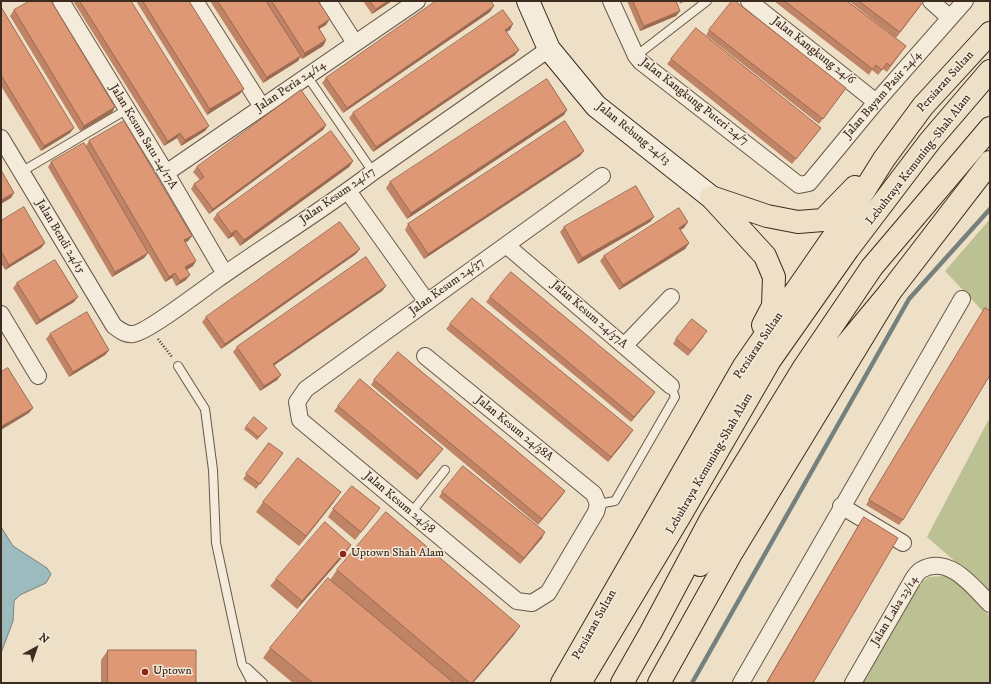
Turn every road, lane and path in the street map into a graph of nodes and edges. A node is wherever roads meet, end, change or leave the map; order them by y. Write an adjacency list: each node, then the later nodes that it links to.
1 (61, 1): 20 (street, Jalan Kesum Satu 24/17A)
2 (195, 1): 19 (street)
3 (328, 1): 13 (street)
4 (417, 1): 13 (street, Jalan Peria 24/14)
5 (528, 1): 14 (street, Jalan Rebung 24/13)
6 (611, 1): 15 (street, Jalan Kangkung Puteri 24/7)
7 (707, 1): 15 (lane)
8 (749, 1): 18 (street, Jalan Kangkung 24/6)
9 (930, 1): 11 (street)
10 (965, 1): 11 (street, Jalan Bayam Pasir 24/4)
11 (950, 18): 18 (street, Jalan Bayam Pasir 24/4)
12 (990, 33): 23 (main road, Persiaran Sultan)
13 (355, 43): 17 (street, Jalan Peria 24/14)
14 (549, 49): 26 (street, Jalan Kesum 24/17); 31 (street, Jalan Rebung 24/13)
15 (636, 56): 29 (street, Jalan Kangkung Puteri 24/7)
16 (990, 71): 33 (main road, Lebuhraya Kemuning–Shah Alam)
17 (307, 76): 19 (street, Jalan Peria 24/14); 26 (lane)
18 (876, 102): 29 (street, Jalan Bayam Pasir 24/4)
19 (262, 107): 27 (street, Jalan Peria 24/14)
20 (126, 110): 25 (lane); 27 (street, Jalan Kesum Satu 24/17A)
21 (990, 128): 55 (main road)
22 (1, 138): 25 (street, Jalan Bendi 24/15)
23 (884, 158): 31 (main road); 45 (main road, Persiaran Sultan)
24 (990, 162): 35 (main road)
25 (21, 172): 41 (street, Jalan Bendi 24/15)
26 (373, 172): 30 (street, Jalan Kesum 24/17)
27 (166, 173): 34 (street, Jalan Kesum Satu 24/17A)
28 (602, 176): 32 (street, Jalan Kesum 24/37)
29 (799, 185)
30 (348, 191): 34 (street, Jalan Kesum 24/17); 38 (street)
31 (711, 197): 45 (main road)
32 (506, 245): 38 (street, Jalan Kesum 24/37); 42 (street, Jalan Kesum 24/37A)
33 (848, 249): 60 (main road, Lebuhraya Kemuning-Shah Alam)
34 (224, 274): 40 (street, Jalan Kesum 24/17)
35 (890, 292): 55 (main road); 62 (main road)
36 (671, 297): 42 (street)
37 (962, 299): 51 (street)
38 (427, 302): 48 (street, Jalan Kesum 24/37)
39 (1, 314): 46 (street)
40 (149, 327): 41 (street, Jalan Kesum 24/17); 44 (path)
41 (123, 332)
42 (624, 346): 47 (street, Jalan Kesum 24/37A)
43 (426, 356): 50 (street, Jalan Kesum 24/38A)
44 (178, 366): 56 (lane)
45 (744, 366): 59 (main road, Persiaran Sultan)
46 (38, 376)
47 (671, 386): 50 (lane)
48 (297, 402): 52 (street, Jalan Kesum 24/38)
49 (445, 470): 52 (lane)
50 (598, 504): 52 (street, Jalan Kesum 24/38)
51 (841, 506): 53 (street); 63 (street)
52 (411, 513)
53 (903, 542)
54 (990, 604): 64 (street, Jalan Laba 23/14)
55 (651, 632): 61 (main road)
56 (242, 664): 57 (lane); 58 (lane)
57 (252, 683)
58 (263, 683)
59 (562, 683)
60 (580, 683)
61 (622, 683)
62 (659, 683)
63 (741, 683)
64 (852, 683)

